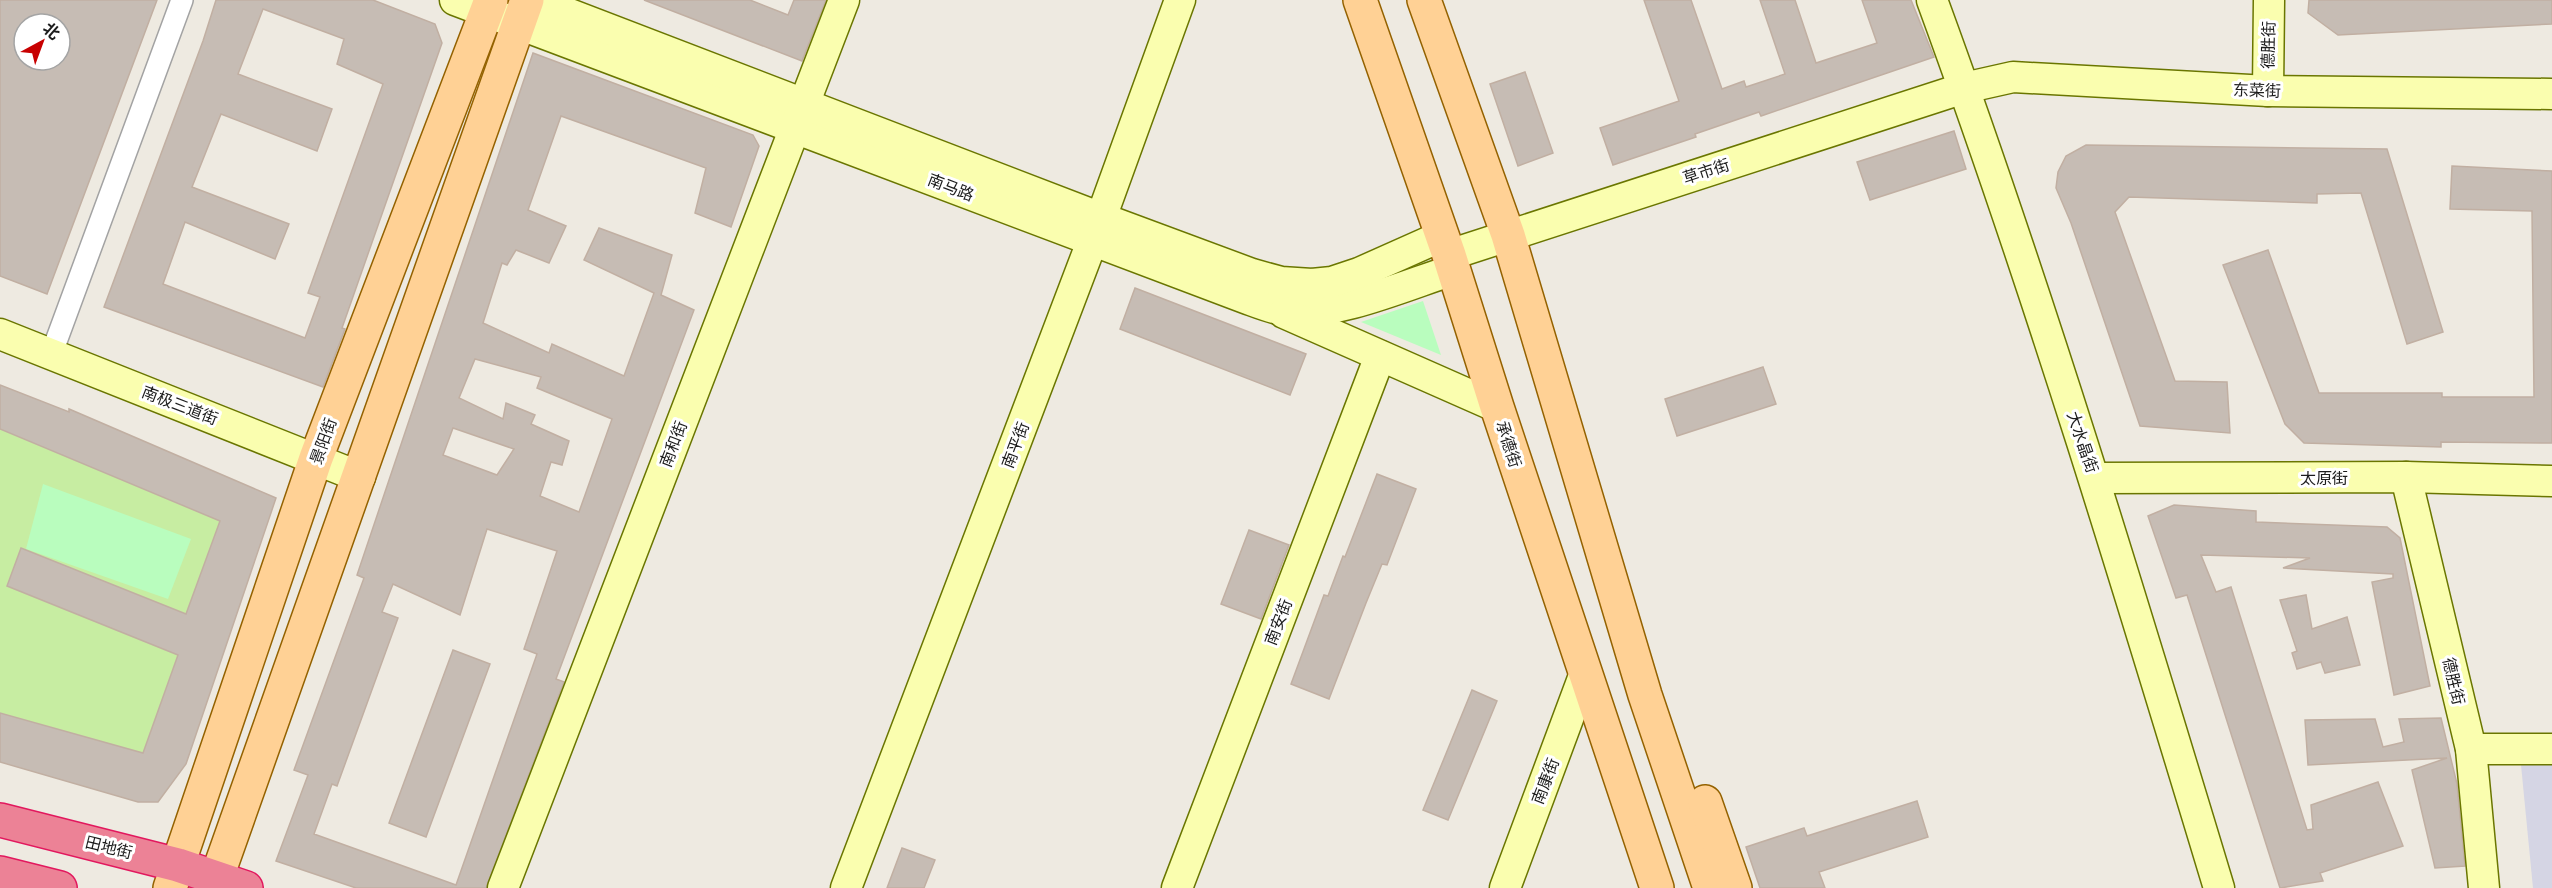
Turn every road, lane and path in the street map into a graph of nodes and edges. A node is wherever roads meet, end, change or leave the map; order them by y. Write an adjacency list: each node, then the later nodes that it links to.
1 (182, 0): 20 (street)
2 (455, 0): 9 (street, 南马路)
3 (844, 0): 14 (street, 南和街)
4 (1180, 0): 15 (street, 南平街)
5 (1360, 0): 17 (main road, 承德街)
6 (1424, 0): 16 (main road)
7 (1932, 0): 11 (street, 大水晶街)
8 (2269, 0): 12 (street, 德胜街)
9 (489, 6): 10 (street, 南马路); 24 (main road, 景阳街)
10 (526, 8): 14 (street, 南马路); 25 (main road)
11 (1964, 87): 12 (street, 东菜街); 16 (street, 草市街); 27 (street, 大水晶街)
12 (2268, 91): 13 (street, 东菜街)
13 (2552, 94)
14 (798, 115): 15 (street, 南马路); 37 (street, 南和街)
15 (1097, 229): 17 (street, 南马路); 18 (street, 南马路); 38 (street, 南平街)
16 (1508, 235): 17 (street, 草市街); 23 (main road)
17 (1448, 254): 18 (street, 南马路); 22 (main road, 承德街)
18 (1262, 304): 21 (street)
19 (0, 334): 20 (street, 南极三道街)
20 (51, 355): 24 (street, 南极三道街)
21 (1380, 356): 22 (street); 39 (street, 南安街)
22 (1497, 407): 29 (main road, 承德街)
23 (1566, 433): 42 (main road); 43 (main road)
24 (316, 458): 25 (street, 南极三道街); 34 (main road, 景阳街)
25 (360, 477): 35 (main road)
26 (2406, 477): 27 (street, 太原街); 28 (street, 太原街); 30 (street, 德胜街)
27 (2096, 478): 44 (street, 大水晶街)
28 (2552, 481)
29 (1586, 673): 40 (street, 南康街); 41 (main road, 承德街)
30 (2470, 749): 31 (street); 45 (street, 德胜街)
31 (2552, 749)
32 (0, 820): 34 (highway, 田地街)
33 (0, 873): 36 (highway)
34 (174, 876): 35 (highway, 田地街)
35 (225, 885)
36 (60, 888)
37 (503, 888)
38 (846, 888)
39 (1177, 888)
40 (1505, 888)
41 (1657, 888)
42 (1710, 888)
43 (1735, 888)
44 (2219, 888)
45 (2484, 888)

